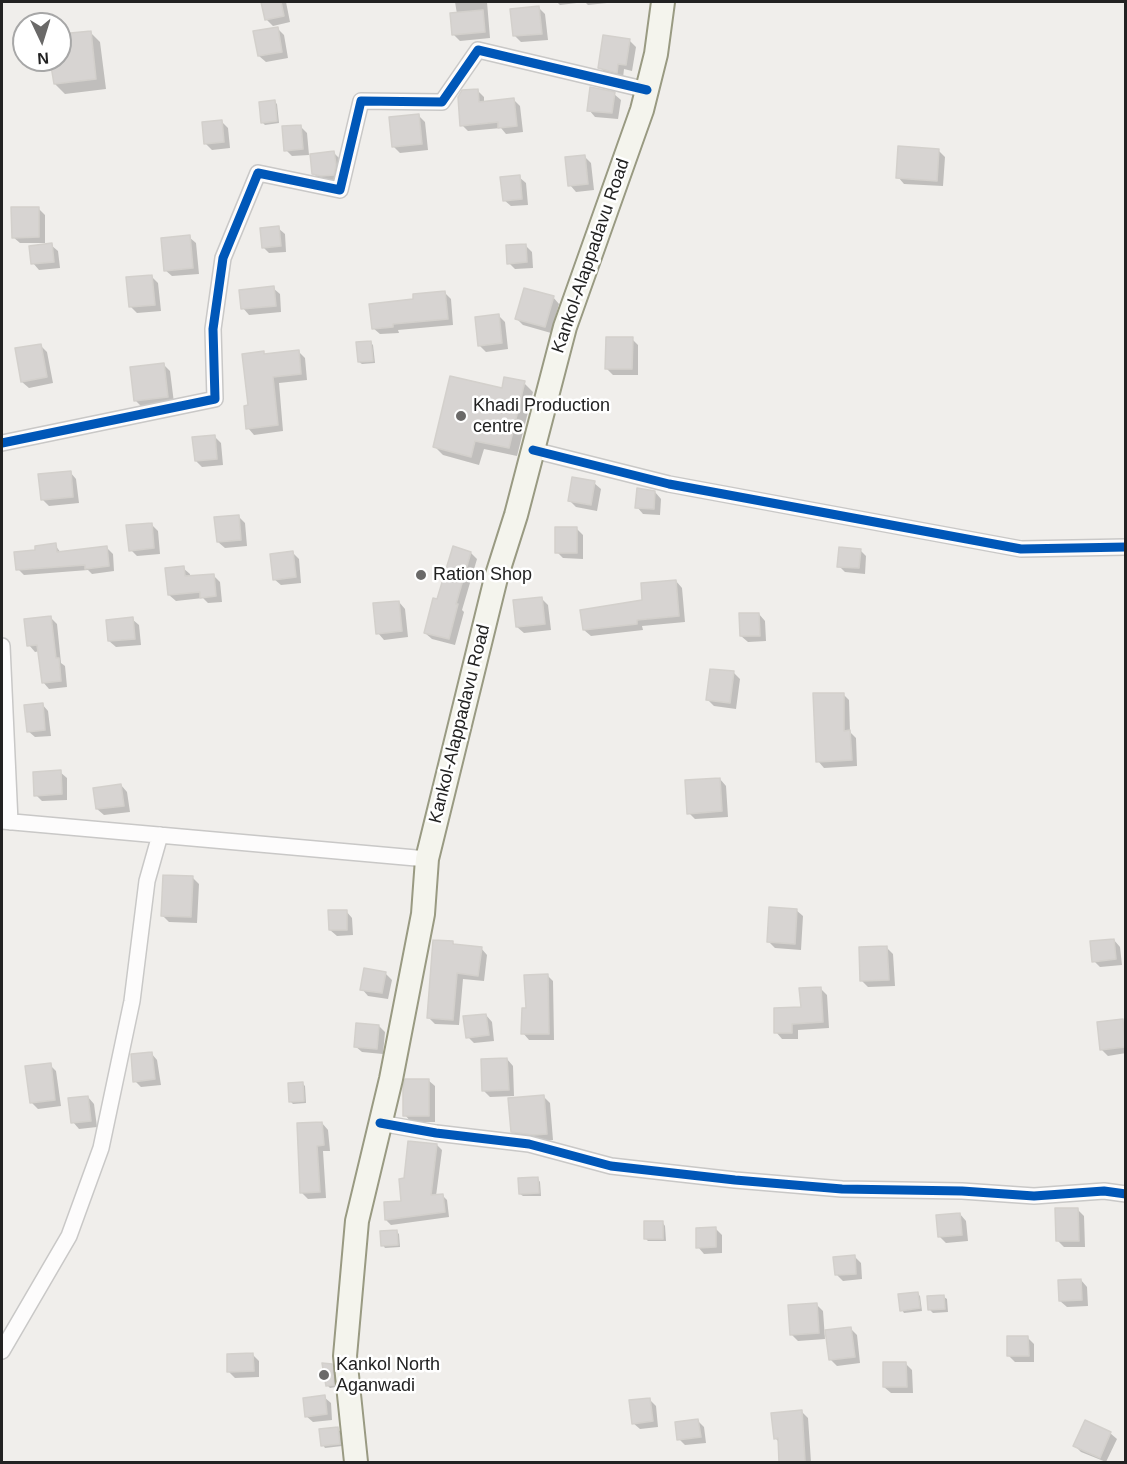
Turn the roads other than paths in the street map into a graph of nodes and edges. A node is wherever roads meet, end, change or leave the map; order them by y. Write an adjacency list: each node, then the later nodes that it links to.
1 (663, 2): 2 (main road, Kankol-Alappadavu Road)
2 (647, 90): 3 (street); 4 (main road, Kankol-Alappadavu Road)
3 (2, 443)
4 (533, 450): 5 (street); 9 (main road, Kankol-Alappadavu Road)
5 (1125, 547)
6 (2, 646): 7 (street)
7 (6, 821): 8 (street)
8 (160, 835): 9 (street); 12 (street)
9 (427, 859): 10 (main road, Kankol-Alappadavu Road)
10 (380, 1123): 11 (street); 13 (main road, Kankol-Alappadavu Road)
11 (1125, 1194)
12 (2, 1351)
13 (356, 1462)

